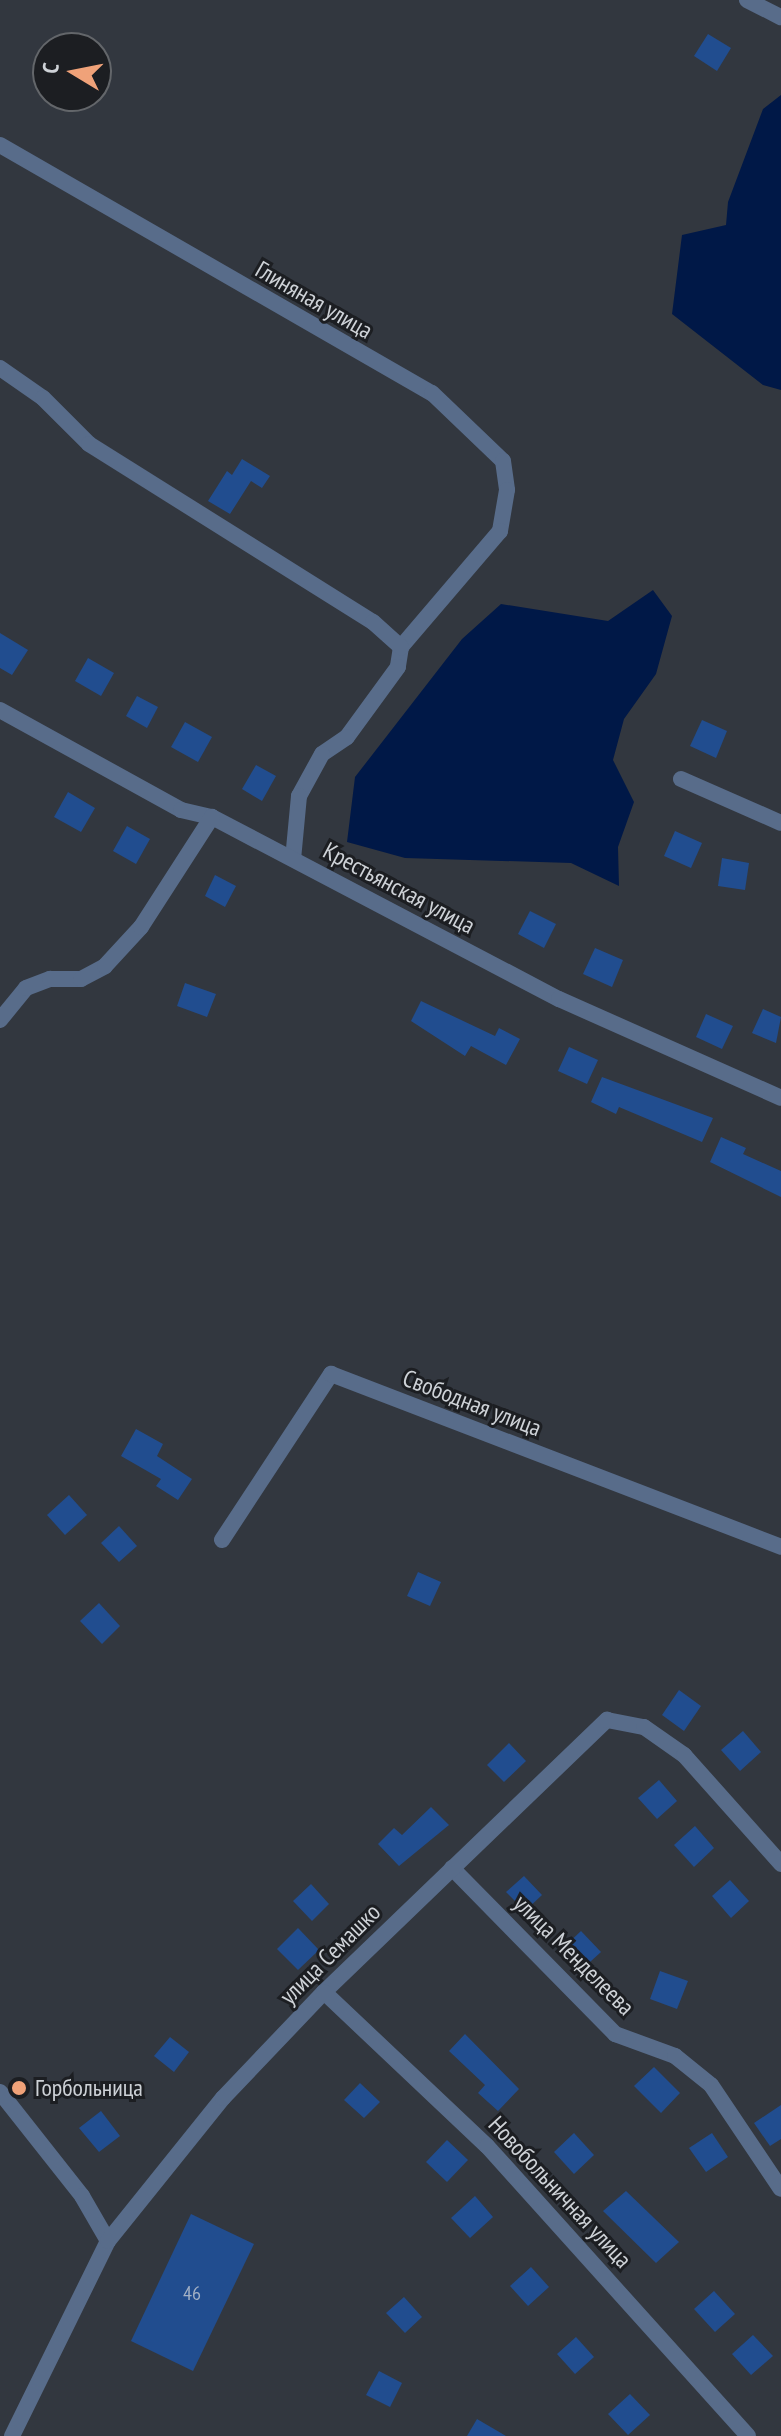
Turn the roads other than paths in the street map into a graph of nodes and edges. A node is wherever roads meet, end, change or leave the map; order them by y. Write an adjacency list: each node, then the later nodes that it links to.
1 (747, 0): 2 (street)
2 (781, 17)
3 (0, 145): 5 (street, Глиняная улица)
4 (0, 368): 5 (street)
5 (401, 647): 10 (street, Глиняная улица)
6 (0, 710): 8 (street, Крестьянская улица)
7 (681, 779): 9 (street)
8 (212, 817): 10 (street, Крестьянская улица); 11 (street)
9 (781, 823)
10 (293, 859): 12 (street, Крестьянская улица)
11 (0, 1020)
12 (781, 1098)
13 (222, 1540): 14 (street, Свободная улица)
14 (781, 1547)
15 (781, 1864): 16 (street, улица Семашко)
16 (452, 1868): 17 (street, улица Семашко); 19 (street, улица Менделеева)
17 (324, 1992): 20 (street, улица Семашко); 22 (street, Новобольничная улица)
18 (0, 2092): 20 (street)
19 (781, 2189)
20 (108, 2241): 21 (street, улица Семашко)
21 (12, 2436)
22 (748, 2436)

